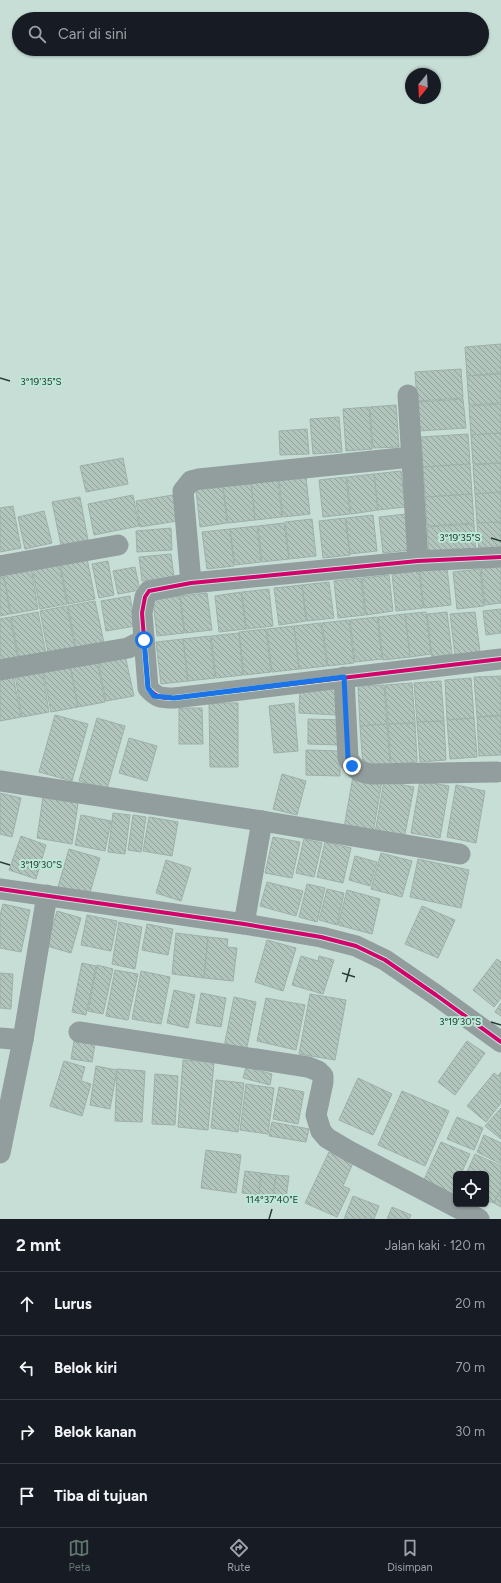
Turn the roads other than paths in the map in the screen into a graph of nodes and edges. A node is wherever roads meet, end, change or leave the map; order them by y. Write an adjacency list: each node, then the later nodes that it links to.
1 (408, 395): 2 (street)
2 (411, 457): 5 (street); 7 (street)
3 (118, 545): 6 (street)
4 (501, 557): 5 (street)
5 (418, 561): 7 (street)
6 (0, 566)
7 (191, 583): 8 (street)
8 (144, 640): 10 (street); 11 (street)
9 (501, 659): 11 (street)
10 (0, 670)
11 (344, 677): 12 (street)
12 (497, 772)
13 (0, 781): 14 (street)
14 (262, 821): 15 (street); 18 (street)
15 (460, 854)
16 (0, 889): 17 (street)
17 (47, 895): 18 (street); 21 (street)
18 (244, 924): 22 (street)
19 (79, 1032): 24 (street)
20 (0, 1038): 21 (street)
21 (23, 1040): 23 (street)
22 (501, 1042)
23 (0, 1153)
24 (479, 1219)

